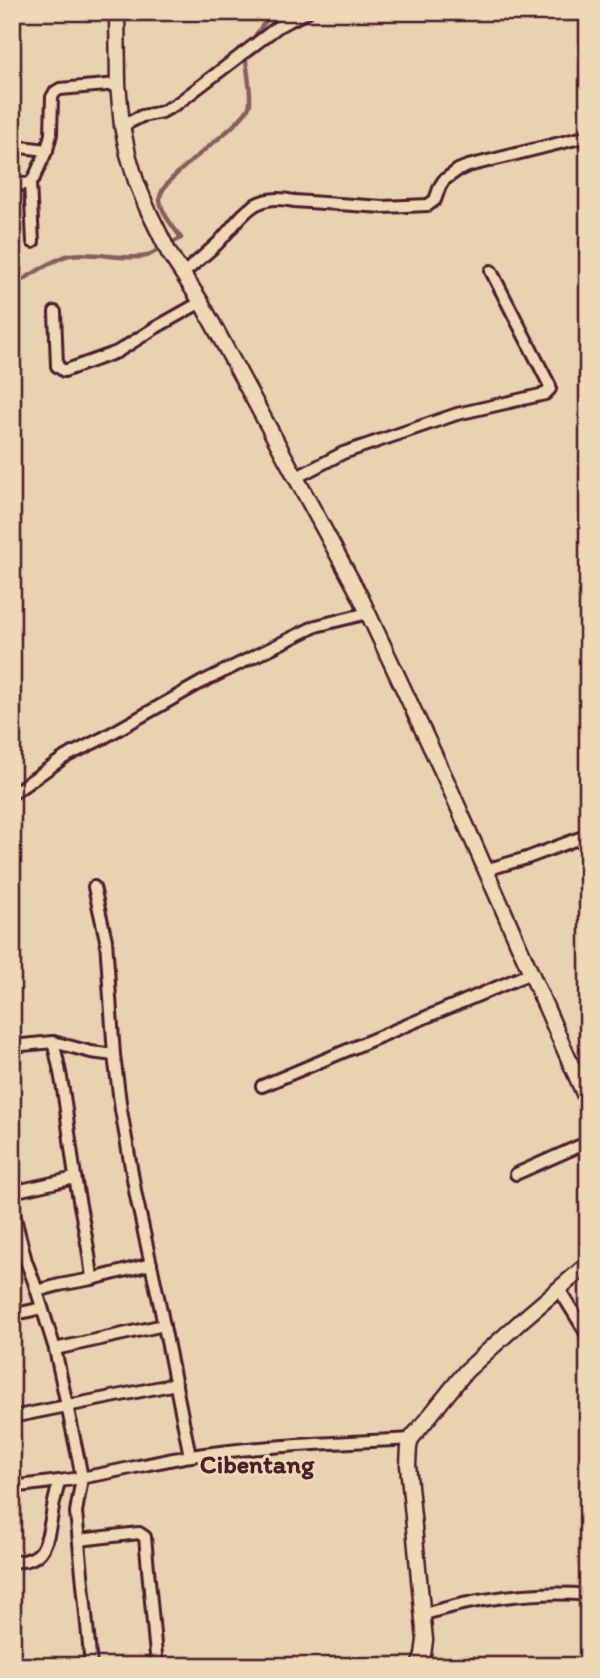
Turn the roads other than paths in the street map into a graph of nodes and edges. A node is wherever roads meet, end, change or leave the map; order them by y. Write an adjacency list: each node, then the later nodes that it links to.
1 (117, 12): 3 (street)
2 (307, 12): 4 (street)
3 (118, 83): 4 (street); 7 (street)
4 (122, 126): 12 (street)
5 (588, 136): 12 (street)
6 (12, 146): 7 (street)
7 (47, 150): 8 (street)
8 (30, 183): 9 (street); 10 (street)
9 (12, 186)
10 (33, 242)
11 (491, 271): 15 (street)
12 (183, 274): 13 (street)
13 (201, 303): 14 (street); 15 (street)
14 (55, 312)
15 (297, 477): 16 (street)
16 (368, 613): 17 (street); 19 (street)
17 (12, 794)
18 (588, 835): 19 (street)
19 (485, 870): 21 (street)
20 (94, 887): 24 (street)
21 (531, 973): 25 (street); 26 (street)
22 (53, 1041): 23 (street); 24 (street); 29 (street)
23 (12, 1046)
24 (114, 1055): 31 (street)
25 (262, 1086)
26 (587, 1097)
27 (588, 1142): 28 (street)
28 (516, 1174)
29 (75, 1178): 30 (street); 33 (street)
30 (12, 1194): 35 (street)
31 (151, 1264): 33 (street); 38 (street)
32 (588, 1264): 34 (street)
33 (92, 1279): 35 (street)
34 (559, 1289): 39 (street); 44 (street)
35 (37, 1291): 36 (street)
36 (42, 1308): 37 (street); 40 (street)
37 (12, 1315)
38 (164, 1325): 40 (street); 41 (street)
39 (588, 1336)
40 (55, 1349): 42 (street)
41 (176, 1384): 42 (street); 45 (street)
42 (68, 1406): 43 (street); 46 (street)
43 (12, 1417)
44 (411, 1439): 45 (street); 52 (street)
45 (190, 1456): 46 (street)
46 (82, 1478): 47 (street); 49 (street)
47 (59, 1481): 48 (street); 50 (street)
48 (12, 1487)
49 (79, 1540): 53 (street); 54 (street)
50 (12, 1561)
51 (588, 1595): 52 (street)
52 (422, 1615): 55 (street)
53 (90, 1666)
54 (157, 1666)
55 (419, 1666)

